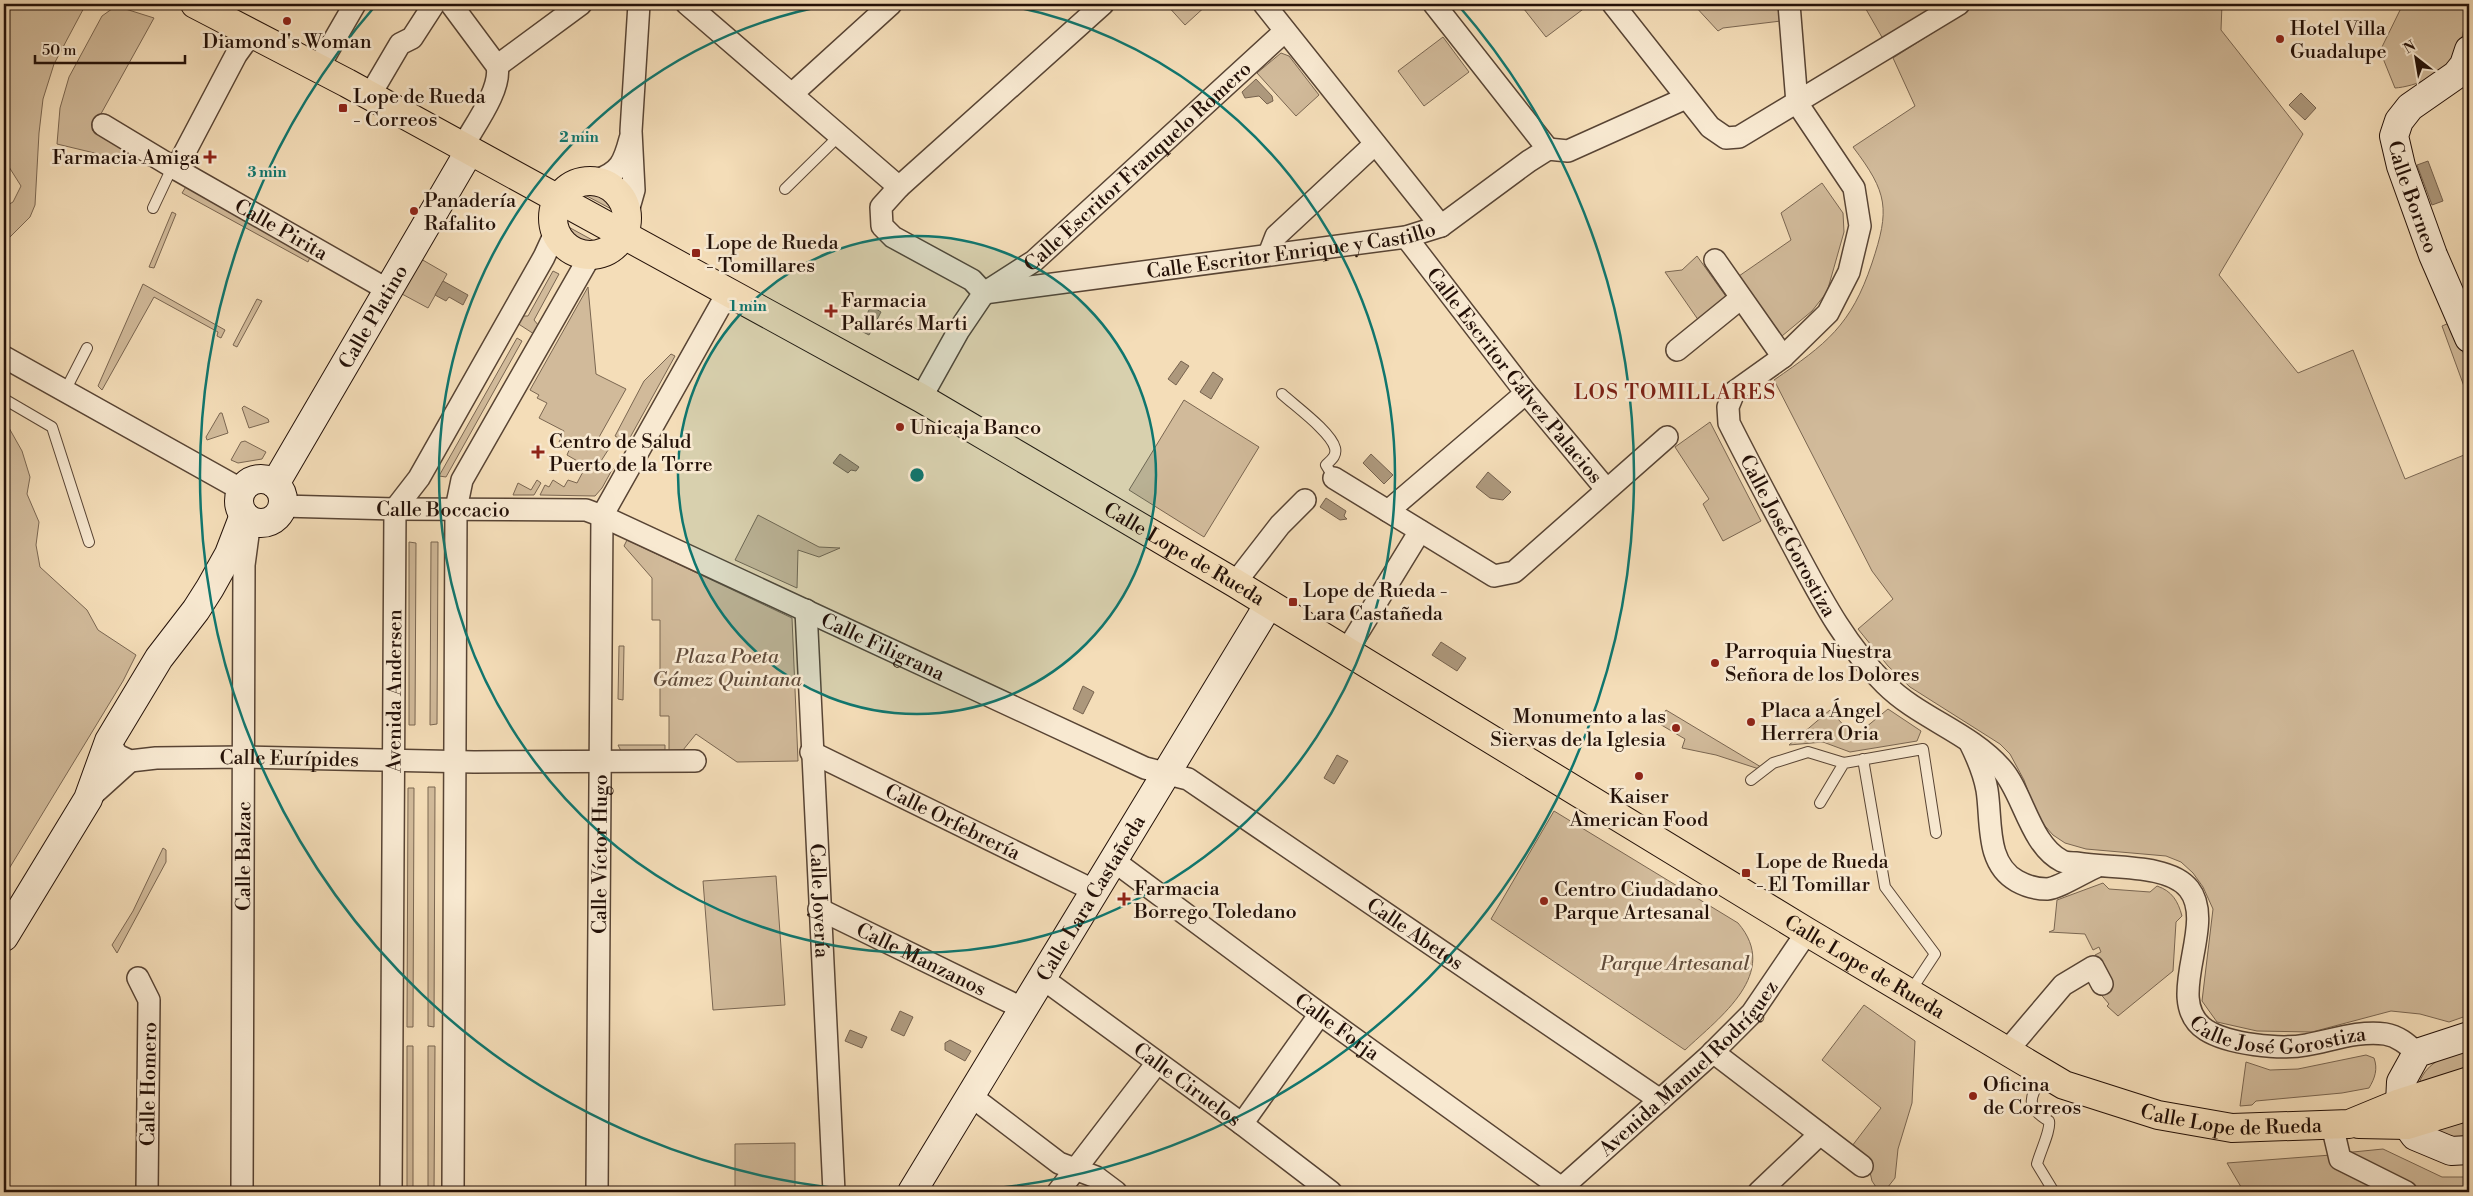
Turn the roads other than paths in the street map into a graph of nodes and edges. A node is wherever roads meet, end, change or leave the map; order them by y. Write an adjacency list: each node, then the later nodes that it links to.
1 (195, 4): 16 (main road, Calle Lope de Rueda)
2 (355, 4): 19 (street)
3 (434, 4): 21 (street)
4 (451, 4): 18 (street)
5 (581, 4): 18 (street)
6 (638, 4): 25 (street)
7 (687, 4): 20 (street)
8 (891, 4): 20 (street)
9 (1102, 4): 32 (street)
10 (1264, 4): 15 (street)
11 (1434, 4): 29 (street)
12 (1613, 4): 22 (street)
13 (1790, 4): 23 (street)
14 (1959, 4): 23 (street)
15 (1285, 31): 27 (street); 45 (street, Calle Escritor Franquelo Romero)
16 (251, 34): 19 (main road, Calle Lope de Rueda); 30 (street)
17 (2469, 50): 47 (street, Calle Borneo)
18 (498, 66): 28 (street)
19 (318, 68): 21 (main road, Calle Lope de Rueda)
20 (792, 94): 26 (street)
21 (370, 95): 28 (main road, Calle Lope de Rueda)
22 (1686, 98): 23 (street); 29 (street)
23 (1797, 103): 51 (street, Calle José Gorostiza)
24 (103, 125): 30 (street, Calle Pirita)
25 (631, 131): 31 (street); 36 (street)
26 (840, 135): 32 (street); 33 (lane)
27 (1375, 144): 37 (street); 40 (street)
28 (466, 148): 34 (main road, Calle Lope de Rueda); 43 (street, Calle Platino)
29 (1548, 149): 37 (street, Calle Escritor Enrique y Castillo)
30 (176, 169): 35 (lane); 43 (street, Calle Pirita)
31 (597, 180): 34 (main road); 36 (main road)
32 (898, 187): 45 (street)
33 (784, 189)
34 (557, 198): 36 (main road, Calle Lope de Rueda); 38 (main road)
35 (154, 208)
36 (625, 225): 41 (main road); 44 (main road, Calle Lope de Rueda)
37 (1441, 226): 39 (street, Calle Escritor Enrique y Castillo)
38 (555, 233): 41 (main road); 63 (street)
39 (1406, 238): 40 (street, Calle Escritor Enrique y Castillo); 54 (street, Calle Escritor Gálvez Palacios)
40 (1268, 254): 45 (street, Calle Escritor Enrique y Castillo)
41 (590, 256): 64 (street)
42 (1715, 260): 46 (street)
43 (388, 290): 60 (street, Calle Platino)
44 (728, 292): 55 (main road, Calle Lope de Rueda); 66 (street)
45 (984, 293): 55 (street)
46 (1741, 298): 49 (street); 51 (street)
47 (2469, 338)
48 (87, 348): 52 (lane)
49 (1677, 350)
50 (4, 357): 52 (street)
51 (1782, 357): 74 (street, Calle José Gorostiza)
52 (65, 390): 62 (street)
53 (1282, 394): 58 (lane)
54 (1526, 394): 59 (street, Calle Escritor Gálvez Palacios); 65 (street)
55 (920, 398): 69 (main road, Calle Lope de Rueda)
56 (4, 399): 68 (lane)
57 (1667, 437): 59 (street)
58 (1334, 478): 65 (street)
59 (1606, 490): 67 (street)
60 (279, 495): 62 (street); 62 (street); 63 (street, Calle Boccacio)
61 (1305, 500): 69 (street)
62 (245, 509): 73 (street); 76 (street, Calle Balzac)
63 (395, 509): 64 (street, Calle Boccacio); 78 (street, Avenida Andersen)
64 (456, 509): 66 (street, Calle Boccacio); 81 (street)
65 (1388, 511): 67 (street)
66 (602, 516): 71 (street, Calle Filigrana); 82 (street, Calle Víctor Hugo)
67 (1420, 531): 72 (street)
68 (89, 542)
69 (1235, 583): 70 (main road, Calle Lope de Rueda)
70 (1269, 604): 72 (main road, Calle Lope de Rueda); 84 (street, Calle Lara Castañeda)
71 (806, 610): 75 (street, Calle Joyería); 84 (street, Calle Filigrana)
72 (1346, 652): 93 (main road, Calle Lope de Rueda)
73 (109, 741): 79 (street); 86 (street)
74 (1969, 741): 90 (street, Calle José Gorostiza); 90 (street, Calle José Gorostiza)
75 (811, 752): 91 (street, Calle Orfebrería); 92 (street, Calle Joyería)
76 (244, 758): 78 (street, Calle Eurípides); 79 (street, Calle Eurípides); 120 (street, Calle Balzac)
77 (1863, 759): 83 (lane); 88 (lane); 98 (lane)
78 (393, 760): 81 (street, Calle Eurípides); 121 (street, Avenida Andersen)
79 (130, 761): 86 (street)
80 (695, 761): 82 (street)
81 (456, 762): 82 (street, Calle Eurípides); 122 (street)
82 (600, 762): 123 (street, Calle Víctor Hugo)
83 (1844, 763): 85 (lane); 87 (lane)
84 (1166, 774): 89 (street, Calle Lara Castañeda); 109 (street, Calle Abetos)
85 (1750, 780)
86 (88, 799): 94 (street)
87 (1820, 802)
88 (1936, 833)
89 (1114, 860): 91 (street, Calle Lara Castañeda); 100 (street, Calle Forja)
90 (2096, 867): 104 (street, Calle José Gorostiza)
91 (1095, 891): 96 (street, Calle Lara Castañeda)
92 (819, 909): 99 (street, Calle Manzanos); 124 (street, Calle Joyería)
93 (1806, 932): 98 (main road, Calle Lope de Rueda); 103 (street, Avenida Manuel Rodríguez)
94 (4, 937)
95 (138, 978): 119 (street, Calle Homero)
96 (1042, 978): 99 (street, Calle Lara Castañeda); 105 (street, Calle Ciruelos)
97 (2102, 984): 102 (street)
98 (1909, 993): 102 (main road, Calle Lope de Rueda)
99 (1024, 1009): 108 (street, Calle Lara Castañeda)
100 (1320, 1014): 112 (street); 118 (street, Calle Forja)
101 (2469, 1036): 104 (street)
102 (2007, 1051): 106 (main road, Calle Lope de Rueda)
103 (1713, 1052): 109 (street, Avenida Manuel Rodríguez); 114 (street)
104 (2417, 1052): 111 (street)
105 (1157, 1063): 112 (street, Calle Ciruelos); 117 (street)
106 (2043, 1074): 113 (main road, Calle Lope de Rueda); 130 (lane)
107 (2469, 1081): 111 (main road)
108 (971, 1096): 117 (street); 125 (street, Calle Lara Castañeda)
109 (1660, 1100): 118 (street, Avenida Manuel Rodríguez)
110 (2469, 1106): 111 (main road)
111 (2403, 1114): 113 (main road, Calle Lope de Rueda); 115 (street)
112 (1242, 1124): 128 (street, Calle Ciruelos)
113 (2340, 1125): 131 (street)
114 (1820, 1134): 116 (street); 129 (street)
115 (2469, 1150)
116 (1862, 1166)
117 (1076, 1168): 126 (street); 127 (street)
118 (1562, 1191)
119 (147, 1192)
120 (242, 1192)
121 (391, 1192)
122 (453, 1192)
123 (597, 1192)
124 (834, 1192)
125 (912, 1192)
126 (1058, 1192)
127 (1116, 1192)
128 (1331, 1192)
129 (1759, 1192)
130 (2054, 1192)
131 (2406, 1192)

